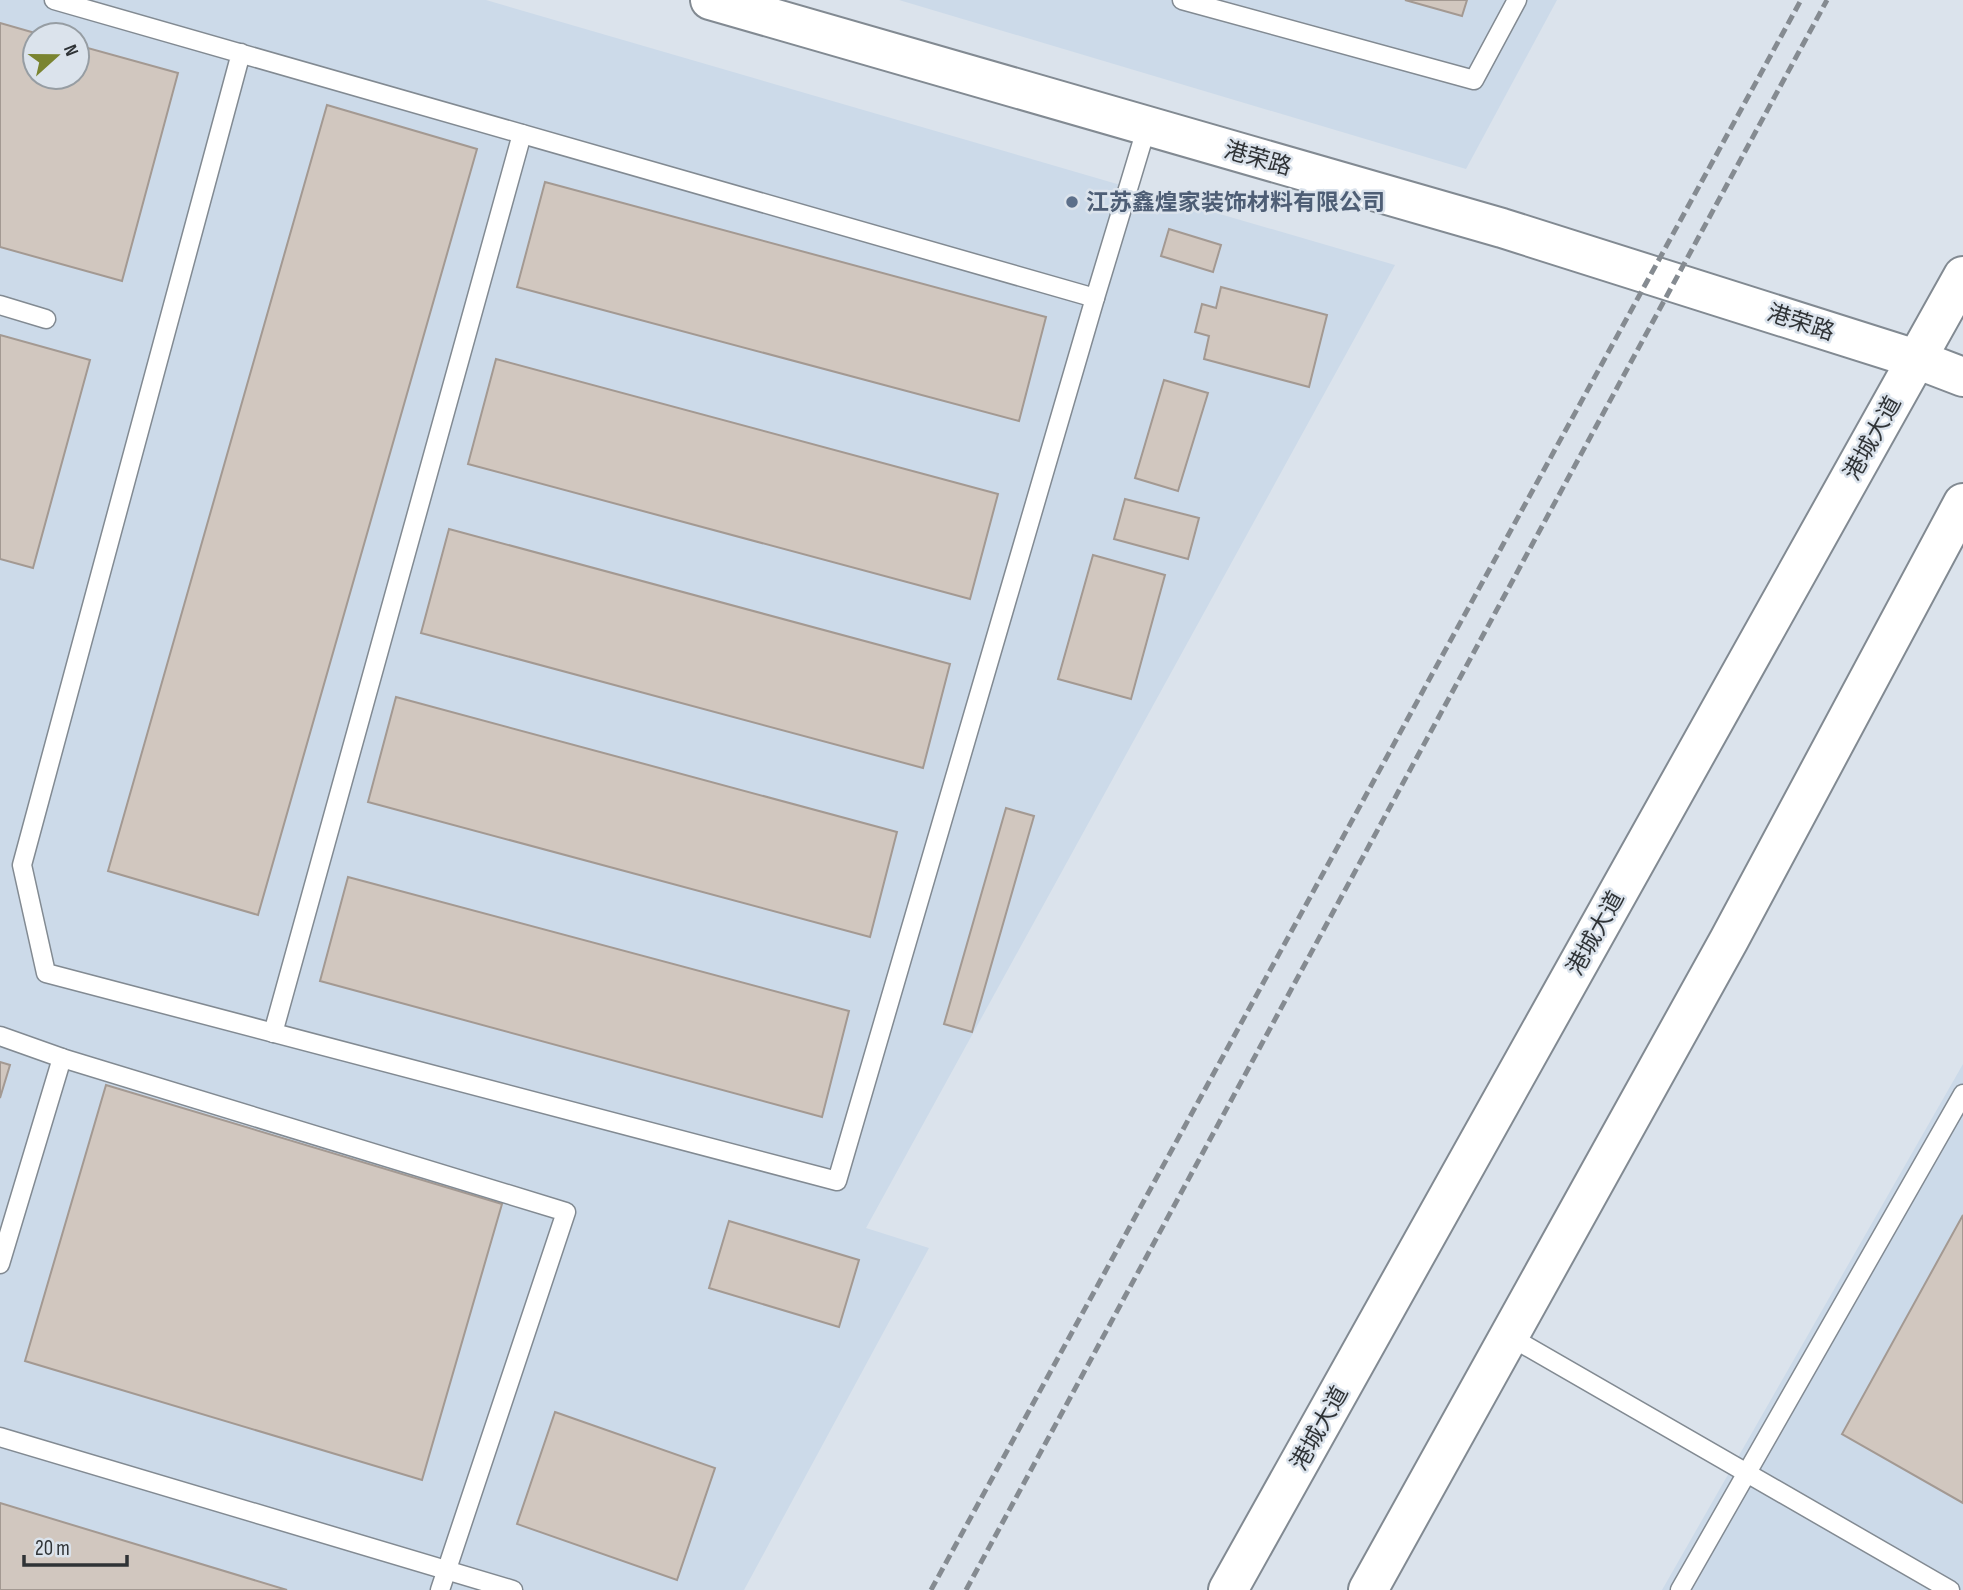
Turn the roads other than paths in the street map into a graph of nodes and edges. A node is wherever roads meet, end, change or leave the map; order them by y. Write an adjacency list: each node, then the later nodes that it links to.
1 (54, 0): 5 (lane)
2 (710, 0): 6 (main road, 港荣路)
3 (1182, 0): 4 (lane)
4 (1517, 0)
5 (242, 53): 7 (lane); 15 (lane)
6 (1147, 126): 9 (lane); 12 (main road, 港荣路)
7 (522, 134): 9 (lane); 15 (lane)
8 (1963, 276): 12 (main road, 港城大道)
9 (1095, 298): 15 (lane)
10 (0, 305): 11 (lane)
11 (46, 318)
12 (1916, 359): 13 (main road, 港荣路); 26 (main road, 港城大道)
13 (1963, 377)
14 (1963, 503): 20 (main road)
15 (273, 1033)
16 (0, 1036): 17 (lane)
17 (62, 1058): 19 (lane); 23 (lane)
18 (1963, 1094): 22 (lane)
19 (0, 1264)
20 (1509, 1336): 22 (lane); 27 (main road)
21 (0, 1437): 23 (lane)
22 (1747, 1473): 28 (lane); 29 (lane)
23 (447, 1569): 24 (lane); 25 (lane)
24 (440, 1590)
25 (513, 1590)
26 (1228, 1590)
27 (1367, 1590)
28 (1679, 1590)
29 (1950, 1590)

